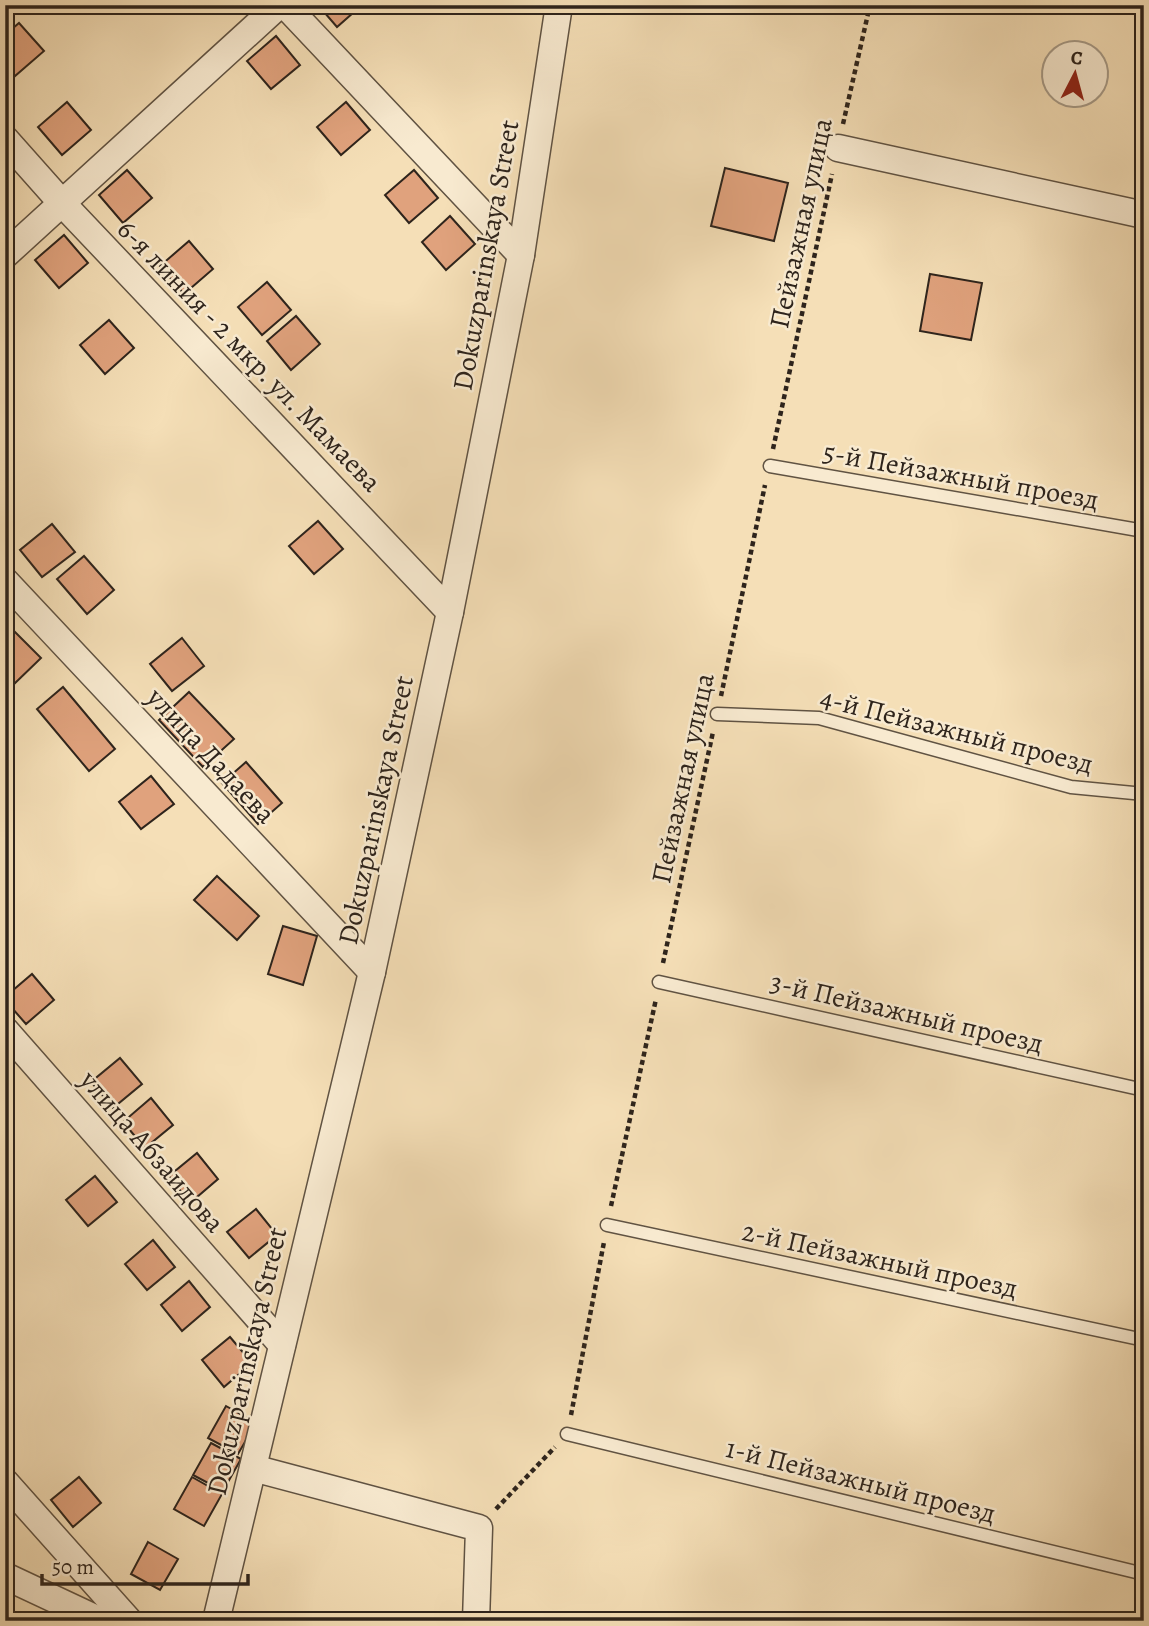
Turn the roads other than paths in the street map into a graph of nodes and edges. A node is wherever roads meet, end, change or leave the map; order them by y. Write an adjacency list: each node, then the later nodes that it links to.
1 (282, 5): 5 (street); 8 (street)
2 (559, 5): 8 (street, Dokuzparinskaya Street)
3 (5, 139): 5 (street, 6-я линия - 2 мкр. ул. Мамаева)
4 (838, 148): 6 (street)
5 (61, 202): 7 (street); 12 (street, 6-я линия - 2 мкр. ул. Мамаева)
6 (1144, 215)
7 (5, 255)
8 (521, 255): 12 (street, Dokuzparinskaya Street)
9 (769, 466): 10 (lane, 5-й Пейзажный проезд)
10 (1144, 531)
11 (5, 581): 15 (street, улица Дадаева)
12 (450, 612): 15 (street, Dokuzparinskaya Street)
13 (717, 714): 14 (lane, 4-й Пейзажный проезд)
14 (1144, 794)
15 (372, 972): 21 (street, Dokuzparinskaya Street)
16 (659, 982): 18 (lane, 3-й Пейзажный проезд)
17 (5, 1030): 21 (street, улица Абзаидова)
18 (1144, 1090)
19 (607, 1225): 20 (lane, 2-й Пейзажный проезд)
20 (1144, 1340)
21 (282, 1345): 23 (street, Dokuzparinskaya Street)
22 (567, 1434): 25 (lane, 1-й Пейзажный проезд)
23 (253, 1468): 29 (street, Dokuzparinskaya Street); 30 (street)
24 (5, 1482): 28 (street)
25 (1144, 1574)
26 (5, 1576): 27 (street)
27 (101, 1621)
28 (129, 1621)
29 (216, 1621)
30 (476, 1621)

